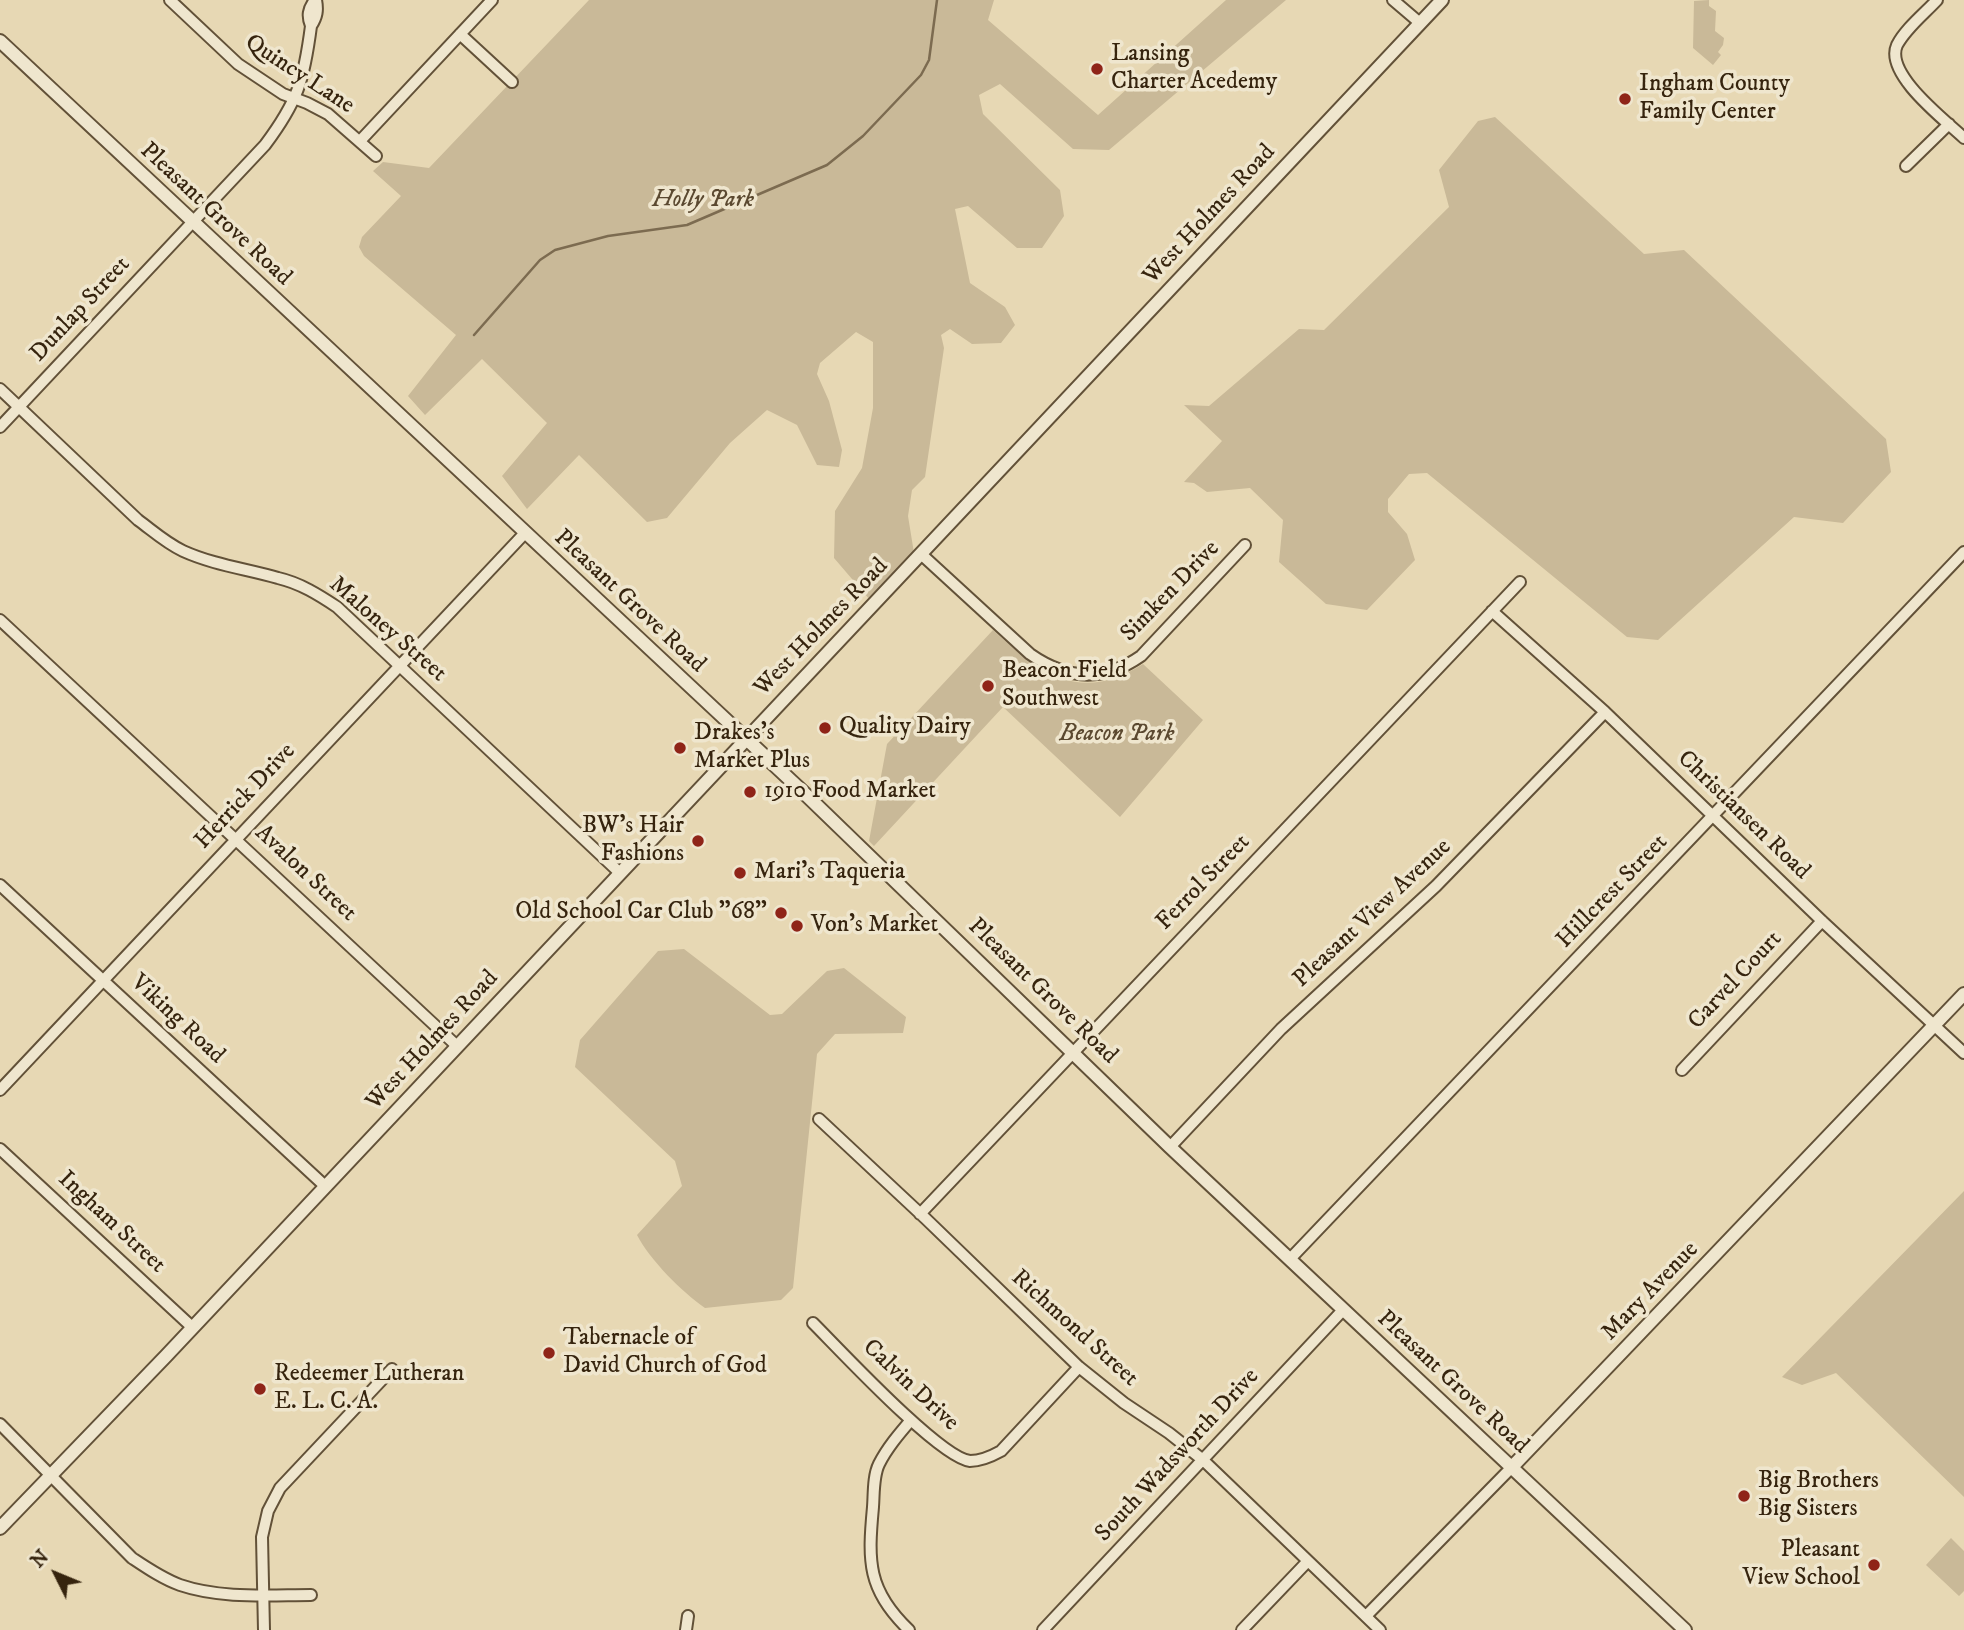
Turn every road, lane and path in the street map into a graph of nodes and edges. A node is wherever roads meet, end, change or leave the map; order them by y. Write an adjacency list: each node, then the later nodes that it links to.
1 (170, 0): 11 (street, Quincy Lane)
2 (315, 0): 11 (street, Dunlap Street)
3 (492, 0): 8 (street)
4 (1393, 0): 7 (street)
5 (1442, 0): 7 (street, West Holmes Road)
6 (1937, 0): 12 (street)
7 (1420, 23): 24 (street, West Holmes Road)
8 (460, 34): 10 (street); 14 (street)
9 (0, 41): 17 (street, Pleasant Grove Road)
10 (512, 82)
11 (296, 99): 14 (street, Quincy Lane); 17 (street, Dunlap Street)
12 (1949, 124): 13 (street); 16 (street)
13 (1964, 138)
14 (360, 141): 15 (street, Quincy Lane)
15 (376, 156)
16 (1906, 166)
17 (192, 222): 19 (street, Dunlap Street); 21 (street, Pleasant Grove Road)
18 (0, 389): 19 (street, Maloney Street)
19 (19, 407): 20 (street, Dunlap Street); 28 (street, Maloney Street)
20 (0, 427)
21 (524, 534): 28 (street, Herrick Drive); 30 (street, Pleasant Grove Road)
22 (1245, 545): 24 (street, Simken Drive)
23 (1964, 552): 31 (street, Hillcrest Street)
24 (921, 554): 30 (street, West Holmes Road)
25 (1520, 582): 26 (street, Ferrol Street)
26 (1492, 611): 29 (street, Christiansen Road); 40 (street, Ferrol Street)
27 (0, 620): 32 (street, Avalon Street)
28 (399, 667): 32 (street, Herrick Drive); 33 (street, Maloney Street)
29 (1605, 712): 31 (street, Christiansen Road); 45 (street, Pleasant View Avenue)
30 (746, 739): 33 (street, West Holmes Road); 40 (street, Pleasant Grove Road)
31 (1714, 816): 35 (street, Christiansen Road); 49 (street, Hillcrest Street)
32 (235, 838): 36 (street, Herrick Drive); 39 (street, Avalon Street)
33 (620, 873): 39 (street, West Holmes Road)
34 (0, 885): 36 (street, Viking Road)
35 (1822, 921): 38 (street, Christiansen Road); 42 (street, Carvel Court)
36 (103, 981): 43 (street, Herrick Drive); 47 (street, Viking Road)
37 (1964, 994): 38 (street, Mary Avenue)
38 (1935, 1025): 41 (street, Christiansen Road); 58 (street, Mary Avenue)
39 (457, 1046): 47 (street, West Holmes Road)
40 (1073, 1051): 45 (street, Pleasant Grove Road); 48 (street, Ferrol Street)
41 (1964, 1053)
42 (1682, 1070)
43 (0, 1090)
44 (819, 1119): 48 (street, Richmond Street)
45 (1170, 1147): 49 (street, Pleasant Grove Road)
46 (0, 1149): 52 (street, Ingham Street)
47 (325, 1186): 52 (street, West Holmes Road)
48 (920, 1214): 53 (street, Richmond Street)
49 (1290, 1259): 50 (street, Pleasant Grove Road)
50 (1343, 1310): 57 (street, South Wadsworth Drive); 58 (street, Pleasant Grove Road)
51 (813, 1323): 55 (street, Calvin Drive)
52 (192, 1327): 59 (street, West Holmes Road)
53 (1079, 1367): 55 (street, Calvin Drive); 57 (street, Richmond Street)
54 (391, 1369): 62 (street)
55 (911, 1420): 68 (street)
56 (0, 1424): 59 (street)
57 (1203, 1460): 61 (street, Richmond Street); 69 (street, South Wadsworth Drive)
58 (1511, 1467): 65 (street, Mary Avenue); 72 (street, Pleasant Grove Road)
59 (51, 1476): 60 (street, West Holmes Road); 62 (street)
60 (0, 1528)
61 (1308, 1561): 65 (street, Richmond Street); 70 (street)
62 (264, 1595): 63 (street); 66 (street)
63 (311, 1595)
64 (688, 1616): 67 (street)
65 (1366, 1616): 71 (street)
66 (264, 1630)
67 (686, 1630)
68 (907, 1630)
69 (1043, 1630)
70 (1242, 1630)
71 (1380, 1630)
72 (1685, 1630)

